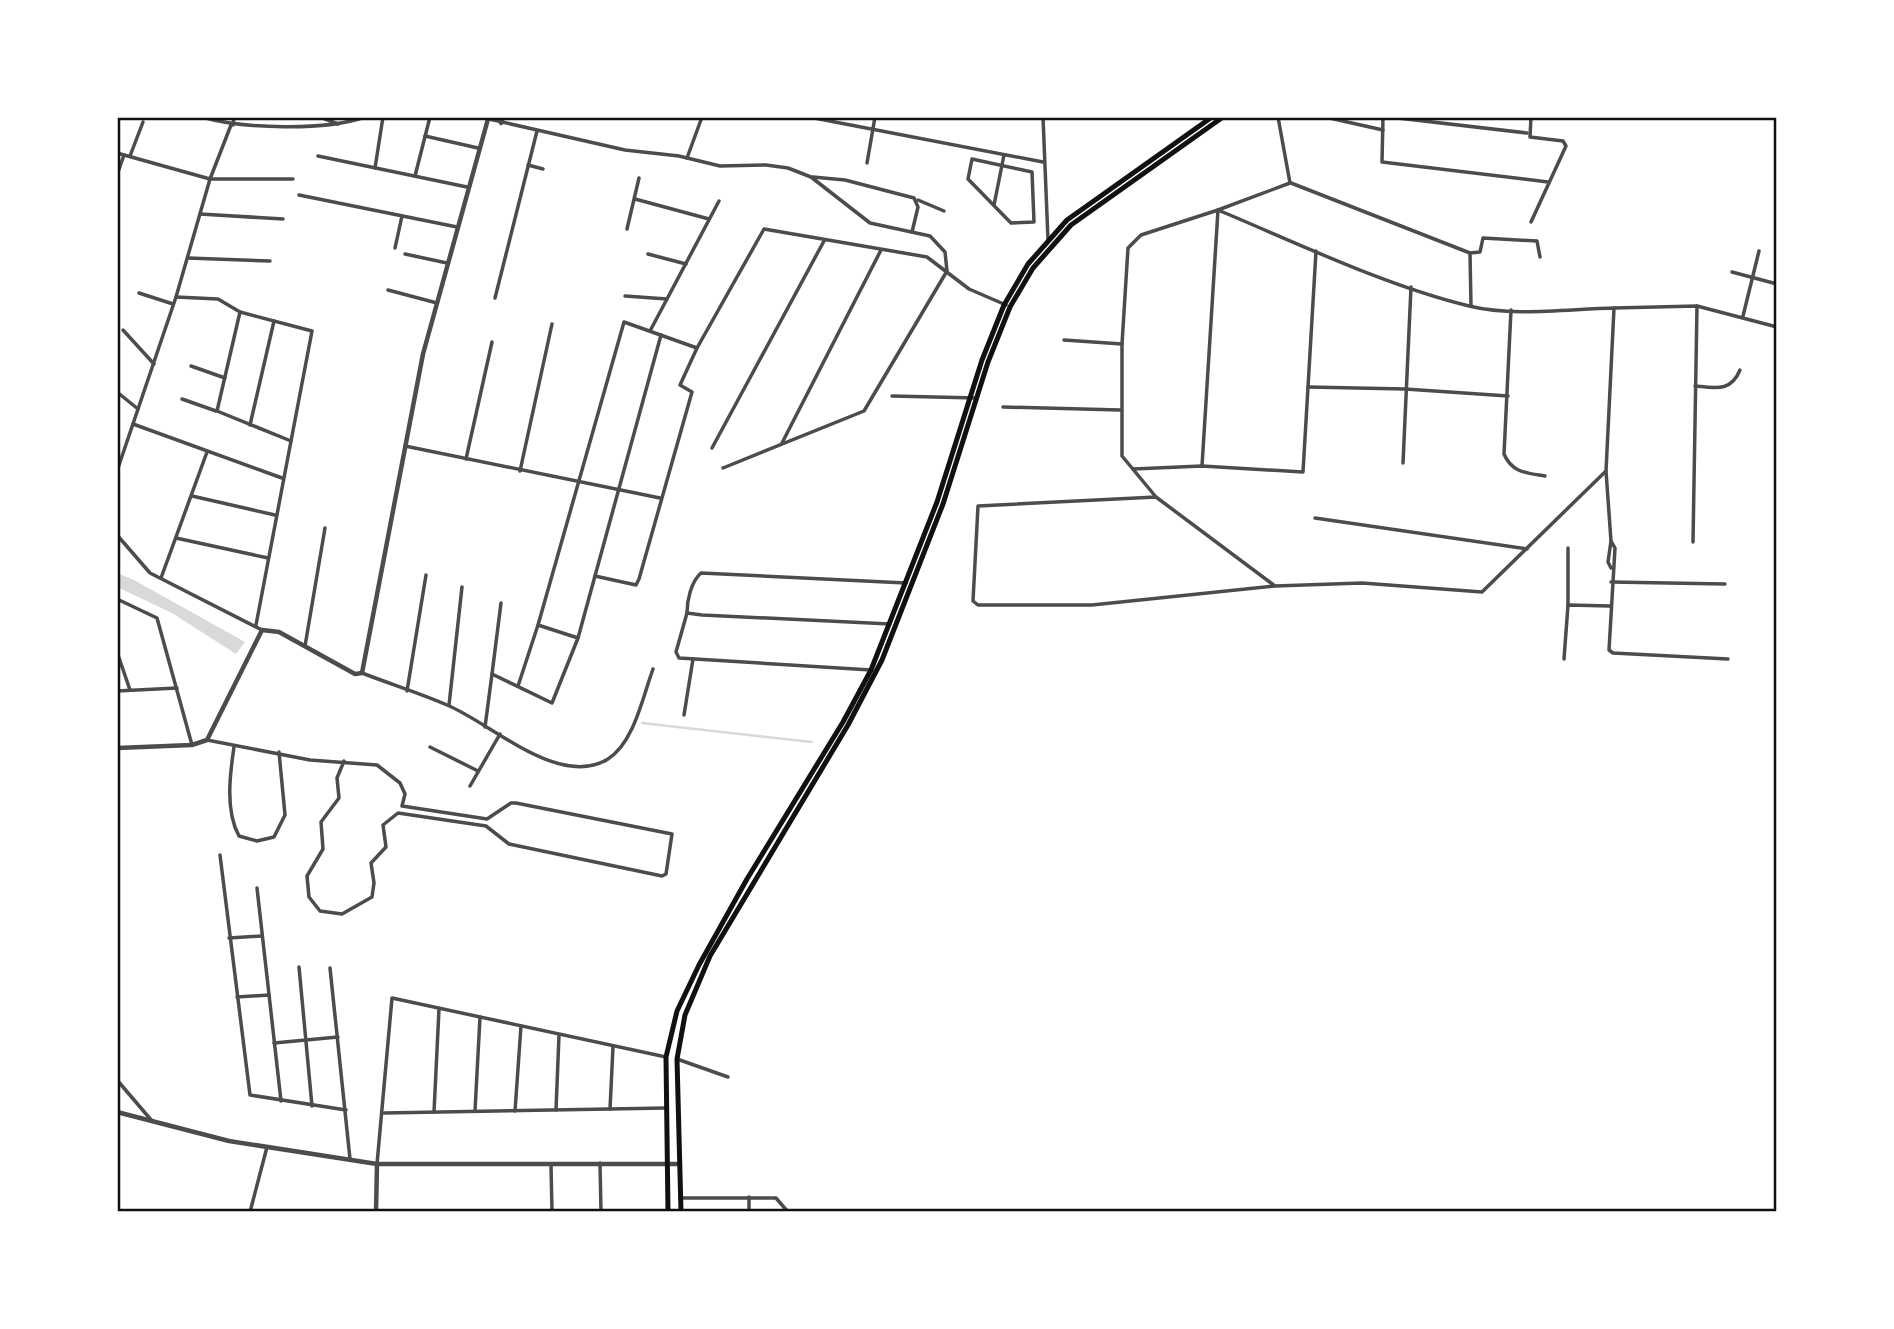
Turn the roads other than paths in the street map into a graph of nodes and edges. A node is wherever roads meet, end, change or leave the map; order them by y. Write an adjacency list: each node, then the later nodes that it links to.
1 (202, 117): 22 (street)
2 (234, 117): 22 (street)
3 (320, 117): 23 (street)
4 (365, 117): 23 (street)
5 (383, 117): 40 (street)
6 (430, 117): 28 (street)
7 (480, 117): 19 (street)
8 (702, 117): 35 (street)
9 (809, 117): 26 (street)
10 (875, 117): 26 (street)
11 (1042, 117): 36 (street)
12 (1212, 117): 66 (main road)
13 (1223, 117): 93 (main road)
14 (1278, 117): 48 (street)
15 (1325, 117): 24 (street)
16 (1384, 117): 24 (street)
17 (1390, 117): 27 (street)
18 (1531, 117): 27 (street)
19 (488, 119): 20 (street); 29 (street)
20 (502, 120): 25 (street)
21 (142, 122): 34 (street)
22 (232, 125): 23 (street); 46 (street)
23 (342, 125)
24 (1383, 130): 49 (street)
25 (537, 131): 35 (street); 38 (street)
26 (872, 131): 32 (street); 37 (street)
27 (1527, 134): 49 (street)
28 (425, 136): 29 (street); 43 (street)
29 (478, 148): 50 (street)
30 (117, 153): 31 (street)
31 (124, 155): 34 (street); 42 (street)
32 (1004, 155): 36 (street); 39 (street)
33 (318, 156): 40 (street)
34 (130, 157): 46 (street)
35 (687, 158): 44 (street)
36 (1043, 162): 66 (street)
37 (867, 163)
38 (528, 165): 41 (street); 89 (street)
39 (1002, 165): 55 (street); 55 (street); 55 (street)
40 (375, 168): 43 (street)
41 (542, 169)
42 (117, 175)
43 (415, 176): 50 (street)
44 (811, 177): 53 (street); 65 (street)
45 (639, 178): 52 (street)
46 (210, 179): 47 (street); 58 (street)
47 (293, 179)
48 (1290, 183): 56 (street); 72 (street)
49 (1548, 183): 62 (street)
50 (467, 187): 63 (street)
51 (299, 195): 59 (street)
52 (635, 199): 61 (street); 64 (street)
53 (916, 199): 57 (street); 65 (street)
54 (719, 201): 61 (street)
55 (994, 205)
56 (1218, 210): 70 (street); 108 (street); 137 (street)
57 (944, 211)
58 (200, 214): 60 (street); 76 (street)
59 (402, 216): 63 (street); 68 (street)
60 (283, 219)
61 (709, 219): 79 (street)
62 (1531, 222)
63 (457, 227): 78 (street)
64 (627, 229)
65 (912, 232): 80 (street)
66 (1048, 240): 93 (main road)
67 (824, 241): 69 (street); 109 (street); 131 (street)
68 (395, 248)
69 (881, 250): 80 (street); 129 (street)
70 (1316, 251): 84 (street); 115 (street)
71 (1759, 251): 82 (street)
72 (1471, 253): 75 (street); 94 (street)
73 (405, 254): 78 (street)
74 (648, 254): 79 (street)
75 (1540, 257)
76 (188, 258): 77 (street); 88 (street)
77 (270, 261)
78 (447, 263): 91 (street)
79 (685, 264): 90 (street)
80 (947, 271): 93 (street); 129 (street)
81 (1732, 272): 82 (street)
82 (1752, 278): 83 (street); 99 (street)
83 (1777, 284)
84 (1411, 287): 94 (street); 116 (street)
85 (388, 290): 91 (street)
86 (139, 293): 92 (street)
87 (625, 296): 90 (street)
88 (176, 297): 92 (street); 98 (street)
89 (495, 298)
90 (667, 299): 104 (street)
91 (436, 303): 130 (street)
92 (174, 304): 110 (street)
93 (1007, 306): 120 (main road)
94 (1471, 306): 97 (street)
95 (1697, 306): 96 (street); 99 (street); 114 (street)
96 (1614, 309): 97 (street); 142 (street)
97 (1511, 310): 119 (street)
98 (240, 312): 100 (street); 113 (street)
99 (1743, 316): 102 (street)
100 (275, 320): 127 (street); 128 (street)
101 (552, 324): 141 (street)
102 (1777, 327)
103 (123, 330): 110 (street)
104 (650, 331): 105 (street); 145 (street)
105 (661, 335): 109 (street); 146 (street)
106 (1065, 340): 108 (street)
107 (492, 342): 135 (street)
108 (1122, 344): 124 (street)
109 (697, 348): 149 (street)
110 (154, 364): 123 (street)
111 (191, 366): 113 (street)
112 (1740, 370): 114 (street)
113 (225, 378): 125 (street)
114 (1695, 386): 155 (street)
115 (1308, 387): 116 (street); 137 (street)
116 (1405, 389): 119 (street); 136 (street)
117 (118, 392): 123 (street)
118 (892, 396): 120 (street)
119 (1508, 396): 143 (street)
120 (974, 397): 163 (main road); 208 (main road)
121 (182, 398): 125 (street)
122 (1003, 407): 124 (street)
123 (138, 409): 126 (street)
124 (1121, 410): 139 (street)
125 (217, 411): 127 (street)
126 (133, 424): 132 (street); 134 (street)
127 (250, 425): 128 (street)
128 (291, 441): 144 (street)
129 (782, 443): 138 (street)
130 (405, 446): 135 (street); 184 (street)
131 (712, 448)
132 (207, 452): 144 (street); 147 (street)
133 (117, 453): 134 (street)
134 (121, 458): 140 (street)
135 (466, 459): 141 (street)
136 (1403, 463)
137 (1202, 466): 139 (street)
138 (723, 468)
139 (1133, 469): 148 (street)
140 (117, 471)
141 (520, 471): 145 (street)
142 (1605, 471): 157 (street); 162 (street)
143 (1545, 476)
144 (282, 478): 150 (street)
145 (578, 482): 146 (street); 174 (street)
146 (617, 490): 149 (street); 160 (street)
147 (191, 496): 150 (street); 154 (street)
148 (1156, 497): 165 (street); 165 (street)
149 (660, 499): 160 (street)
150 (275, 515): 158 (street)
151 (1315, 518): 157 (street)
152 (325, 528): 177 (street)
153 (117, 535): 161 (street)
154 (176, 538): 158 (street); 161 (street)
155 (1693, 542)
156 (1568, 548): 169 (street)
157 (1527, 549): 165 (street)
158 (268, 558): 173 (street)
159 (426, 575): 190 (street)
160 (594, 576): 176 (street)
161 (161, 578): 173 (street)
162 (1611, 582): 164 (street); 170 (street)
163 (906, 583): 171 (street); 172 (main road)
164 (1725, 584)
165 (1275, 586)
166 (462, 587): 191 (street)
167 (117, 599): 187 (street)
168 (501, 603): 185 (street)
169 (1567, 605): 170 (street); 180 (street)
170 (1610, 606): 181 (street)
171 (687, 613): 172 (street); 179 (street)
172 (890, 624): 183 (main road)
173 (256, 625): 175 (street)
174 (538, 625): 176 (street); 186 (street)
175 (262, 630): 177 (street); 195 (street)
176 (578, 638): 186 (street)
177 (304, 649): 184 (street)
178 (117, 652): 188 (street)
179 (693, 659): 183 (street); 192 (street)
180 (1564, 659)
181 (1728, 659)
182 (653, 669): 194 (street)
183 (871, 670): 208 (main road)
184 (362, 673): 190 (street)
185 (492, 674): 186 (street); 193 (street)
186 (518, 686)
187 (177, 688): 188 (street); 196 (street)
188 (130, 690): 189 (street)
189 (117, 691)
190 (407, 691): 191 (street)
191 (449, 705): 193 (street)
192 (684, 715)
193 (485, 727): 194 (street)
194 (500, 734): 202 (street)
195 (207, 740): 196 (street); 197 (street)
196 (192, 745): 199 (street)
197 (234, 747): 200 (street); 200 (street)
198 (430, 747): 202 (street)
199 (117, 748)
200 (279, 752): 201 (street)
201 (344, 761): 204 (street); 205 (street)
202 (478, 771): 203 (street)
203 (470, 786)
204 (469, 817): 205 (street); 205 (street)
205 (467, 824)
206 (220, 855): 210 (street)
207 (257, 888): 209 (street)
208 (723, 928): 223 (main road); 224 (main road)
209 (262, 936): 210 (street); 213 (street)
210 (229, 938): 214 (street)
211 (299, 967): 220 (street)
212 (330, 968): 219 (street)
213 (269, 995): 214 (street); 221 (street)
214 (237, 997): 227 (street)
215 (439, 1008): 216 (street); 236 (street); 237 (street)
216 (480, 1017): 217 (street); 233 (street)
217 (521, 1026): 218 (street); 234 (street)
218 (559, 1034): 222 (street); 231 (street)
219 (338, 1037): 220 (street); 232 (street)
220 (306, 1040): 221 (street); 228 (street)
221 (274, 1043): 227 (street)
222 (613, 1046): 223 (street); 230 (street)
223 (666, 1057): 229 (main road)
224 (677, 1059): 225 (street); 244 (main road)
225 (728, 1077)
226 (117, 1080): 238 (street)
227 (281, 1101): 228 (street)
228 (312, 1106): 232 (street)
229 (666, 1108): 230 (street); 243 (main road)
230 (610, 1109): 231 (street)
231 (556, 1110): 234 (street)
232 (346, 1111): 240 (street)
233 (475, 1111): 234 (street); 236 (street)
234 (515, 1111)
235 (117, 1112): 238 (street)
236 (434, 1112): 237 (street)
237 (384, 1113): 241 (street)
238 (152, 1121): 239 (street)
239 (267, 1147): 240 (street); 248 (street)
240 (351, 1159): 241 (street)
241 (377, 1164): 245 (street); 249 (street)
242 (600, 1164): 243 (street); 245 (street); 251 (street)
243 (667, 1164): 244 (street); 252 (main road)
244 (680, 1164): 247 (main road)
245 (551, 1165): 250 (street)
246 (749, 1197): 247 (street); 254 (street); 255 (street)
247 (680, 1198): 253 (main road)
248 (250, 1212)
249 (376, 1212)
250 (552, 1212)
251 (601, 1212)
252 (668, 1212)
253 (681, 1212)
254 (749, 1212)
255 (788, 1212)

